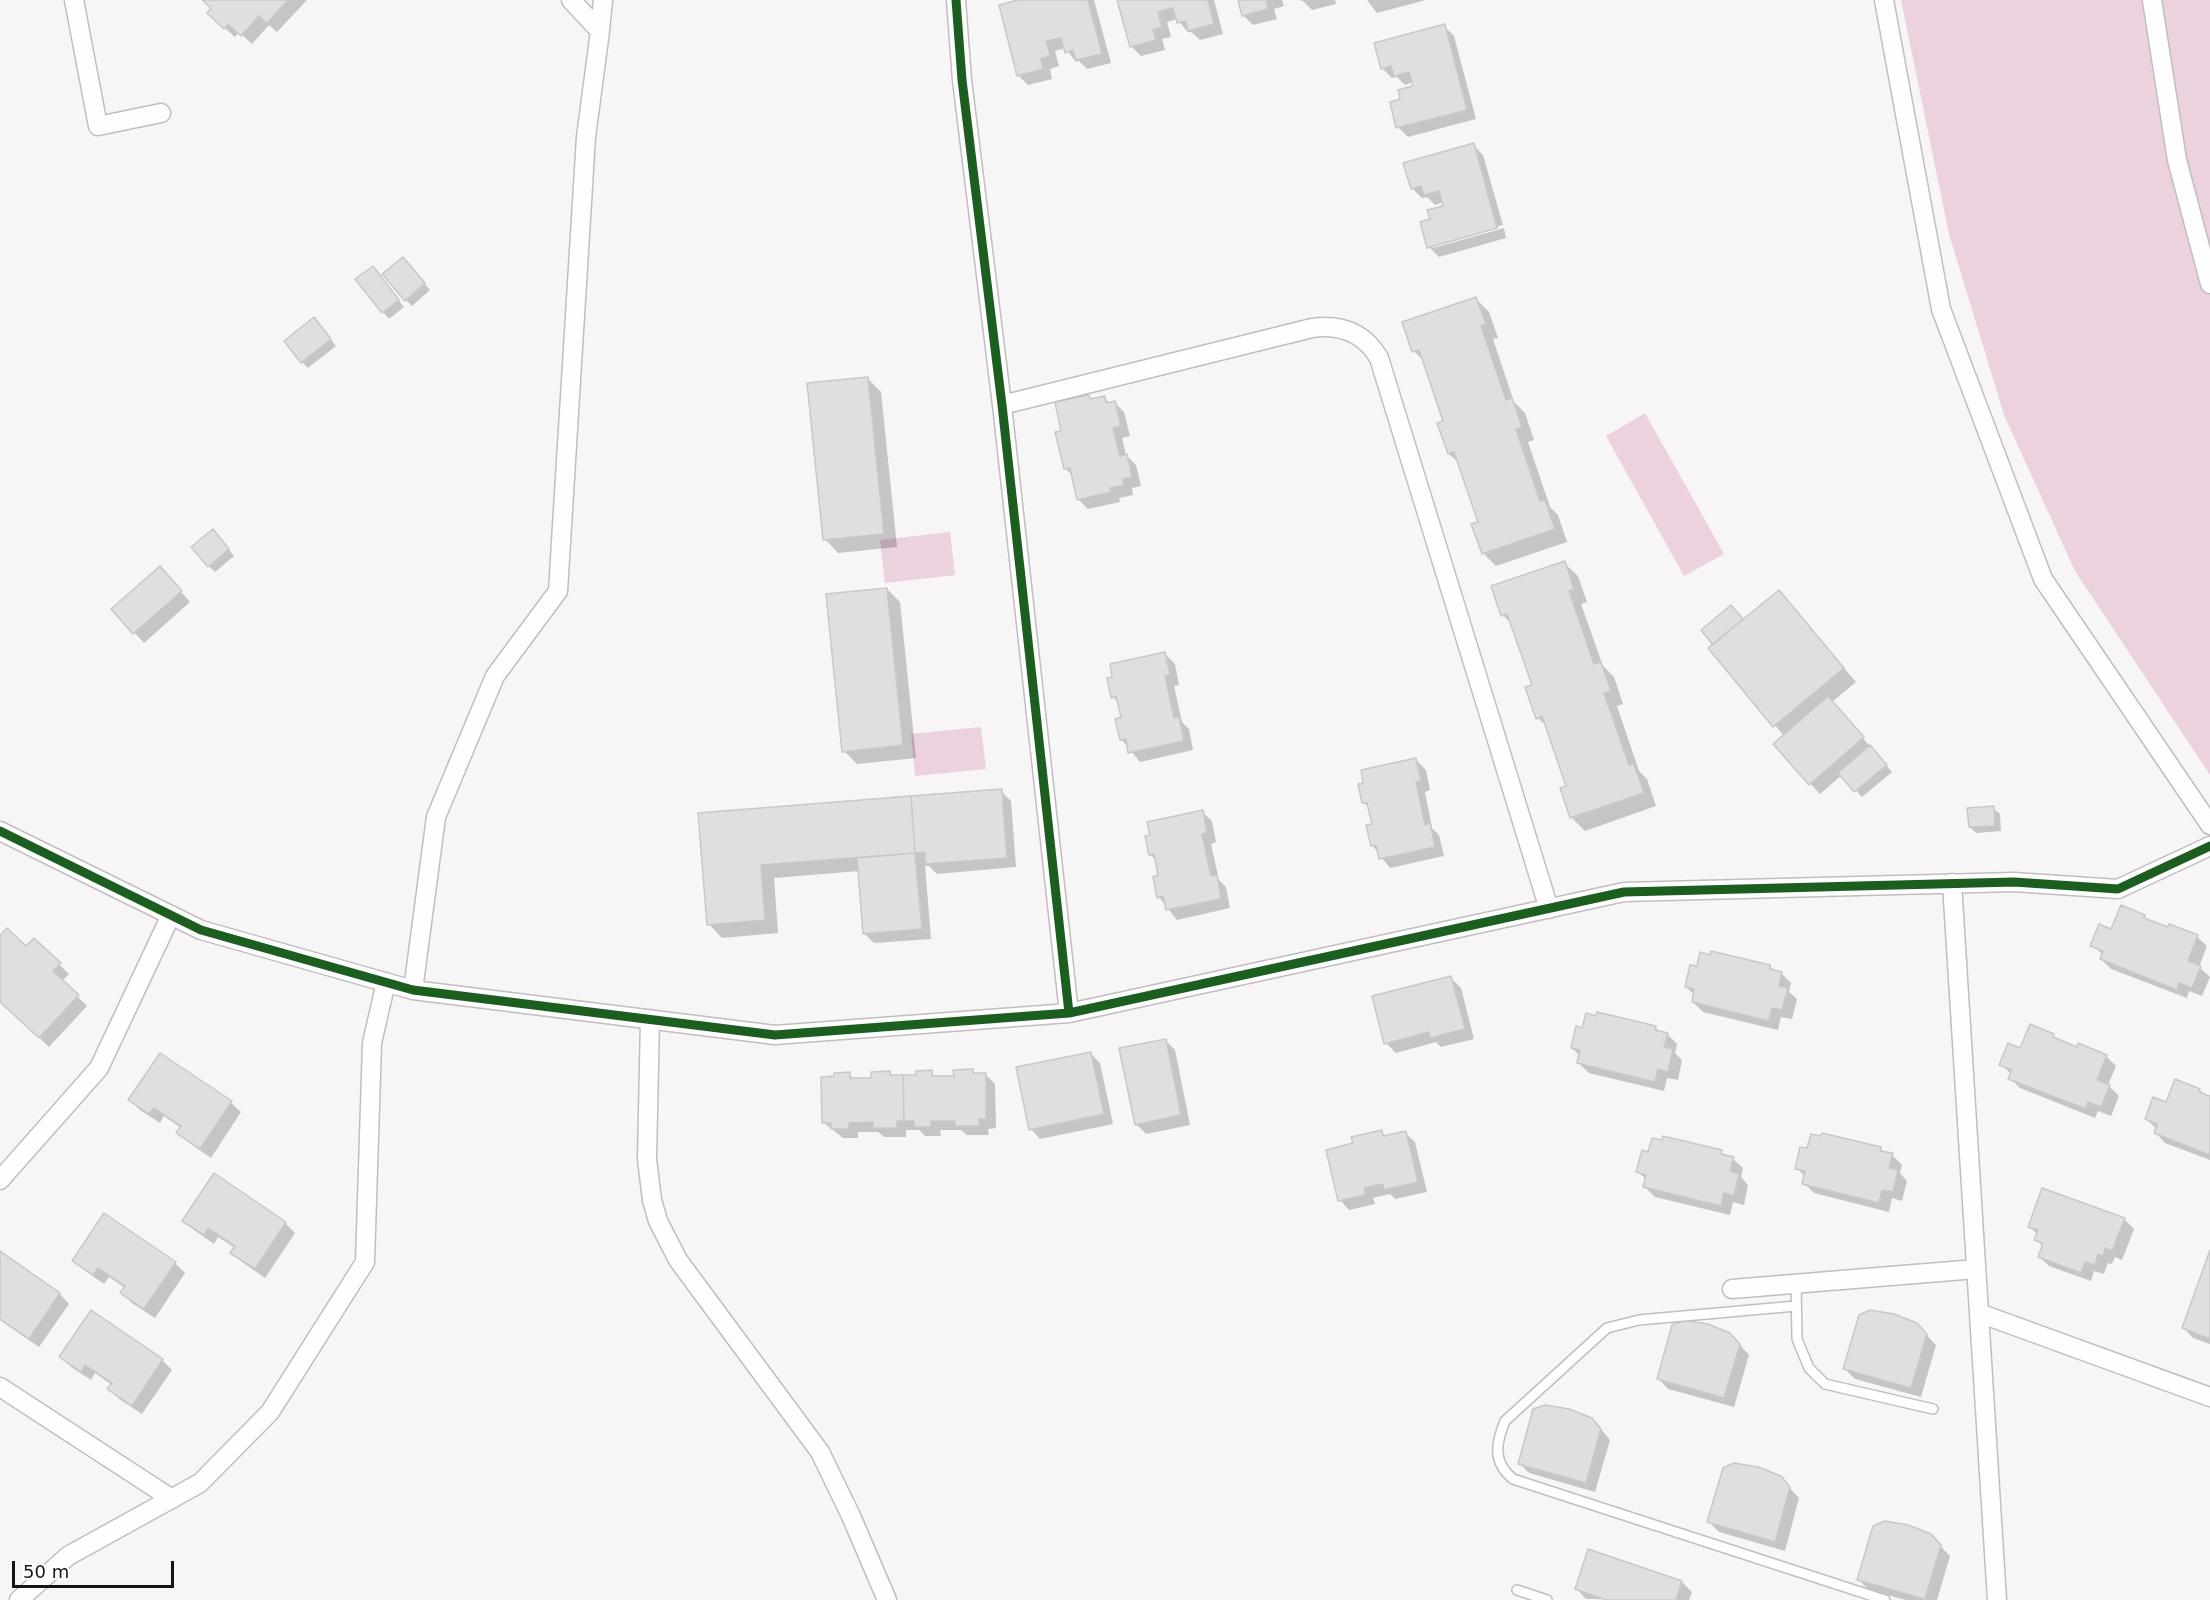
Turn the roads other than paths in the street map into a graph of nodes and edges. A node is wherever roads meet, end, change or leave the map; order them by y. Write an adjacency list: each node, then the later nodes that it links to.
1 (74, 0): 8 (street)
2 (571, 0): 7 (street)
3 (603, 0): 7 (street)
4 (956, 0): 10 (street)
5 (1884, 0): 11 (street)
6 (2152, 0): 9 (street)
7 (600, 31): 18 (street)
8 (161, 113)
9 (2210, 284)
10 (1002, 405): 15 (street); 19 (street)
11 (2210, 825)
12 (0, 831): 16 (street)
13 (2210, 846): 14 (street)
14 (1952, 884): 15 (street); 22 (street)
15 (1549, 909): 19 (street)
16 (171, 915): 17 (street); 21 (street)
17 (386, 982): 18 (street); 30 (street)
18 (413, 990): 20 (street)
19 (1069, 1013): 20 (street)
20 (650, 1019): 33 (street)
21 (0, 1180)
22 (1976, 1269): 23 (street); 26 (street)
23 (1796, 1284): 24 (street); 25 (lane)
24 (1732, 1288)
25 (1796, 1306): 29 (lane); 35 (lane)
26 (1979, 1313): 28 (street); 36 (street)
27 (0, 1387): 30 (street)
28 (2210, 1397)
29 (1933, 1409)
30 (172, 1499): 32 (street)
31 (1517, 1590): 34 (lane)
32 (19, 1600)
33 (887, 1600)
34 (1547, 1600)
35 (1885, 1600)
36 (1997, 1600)

